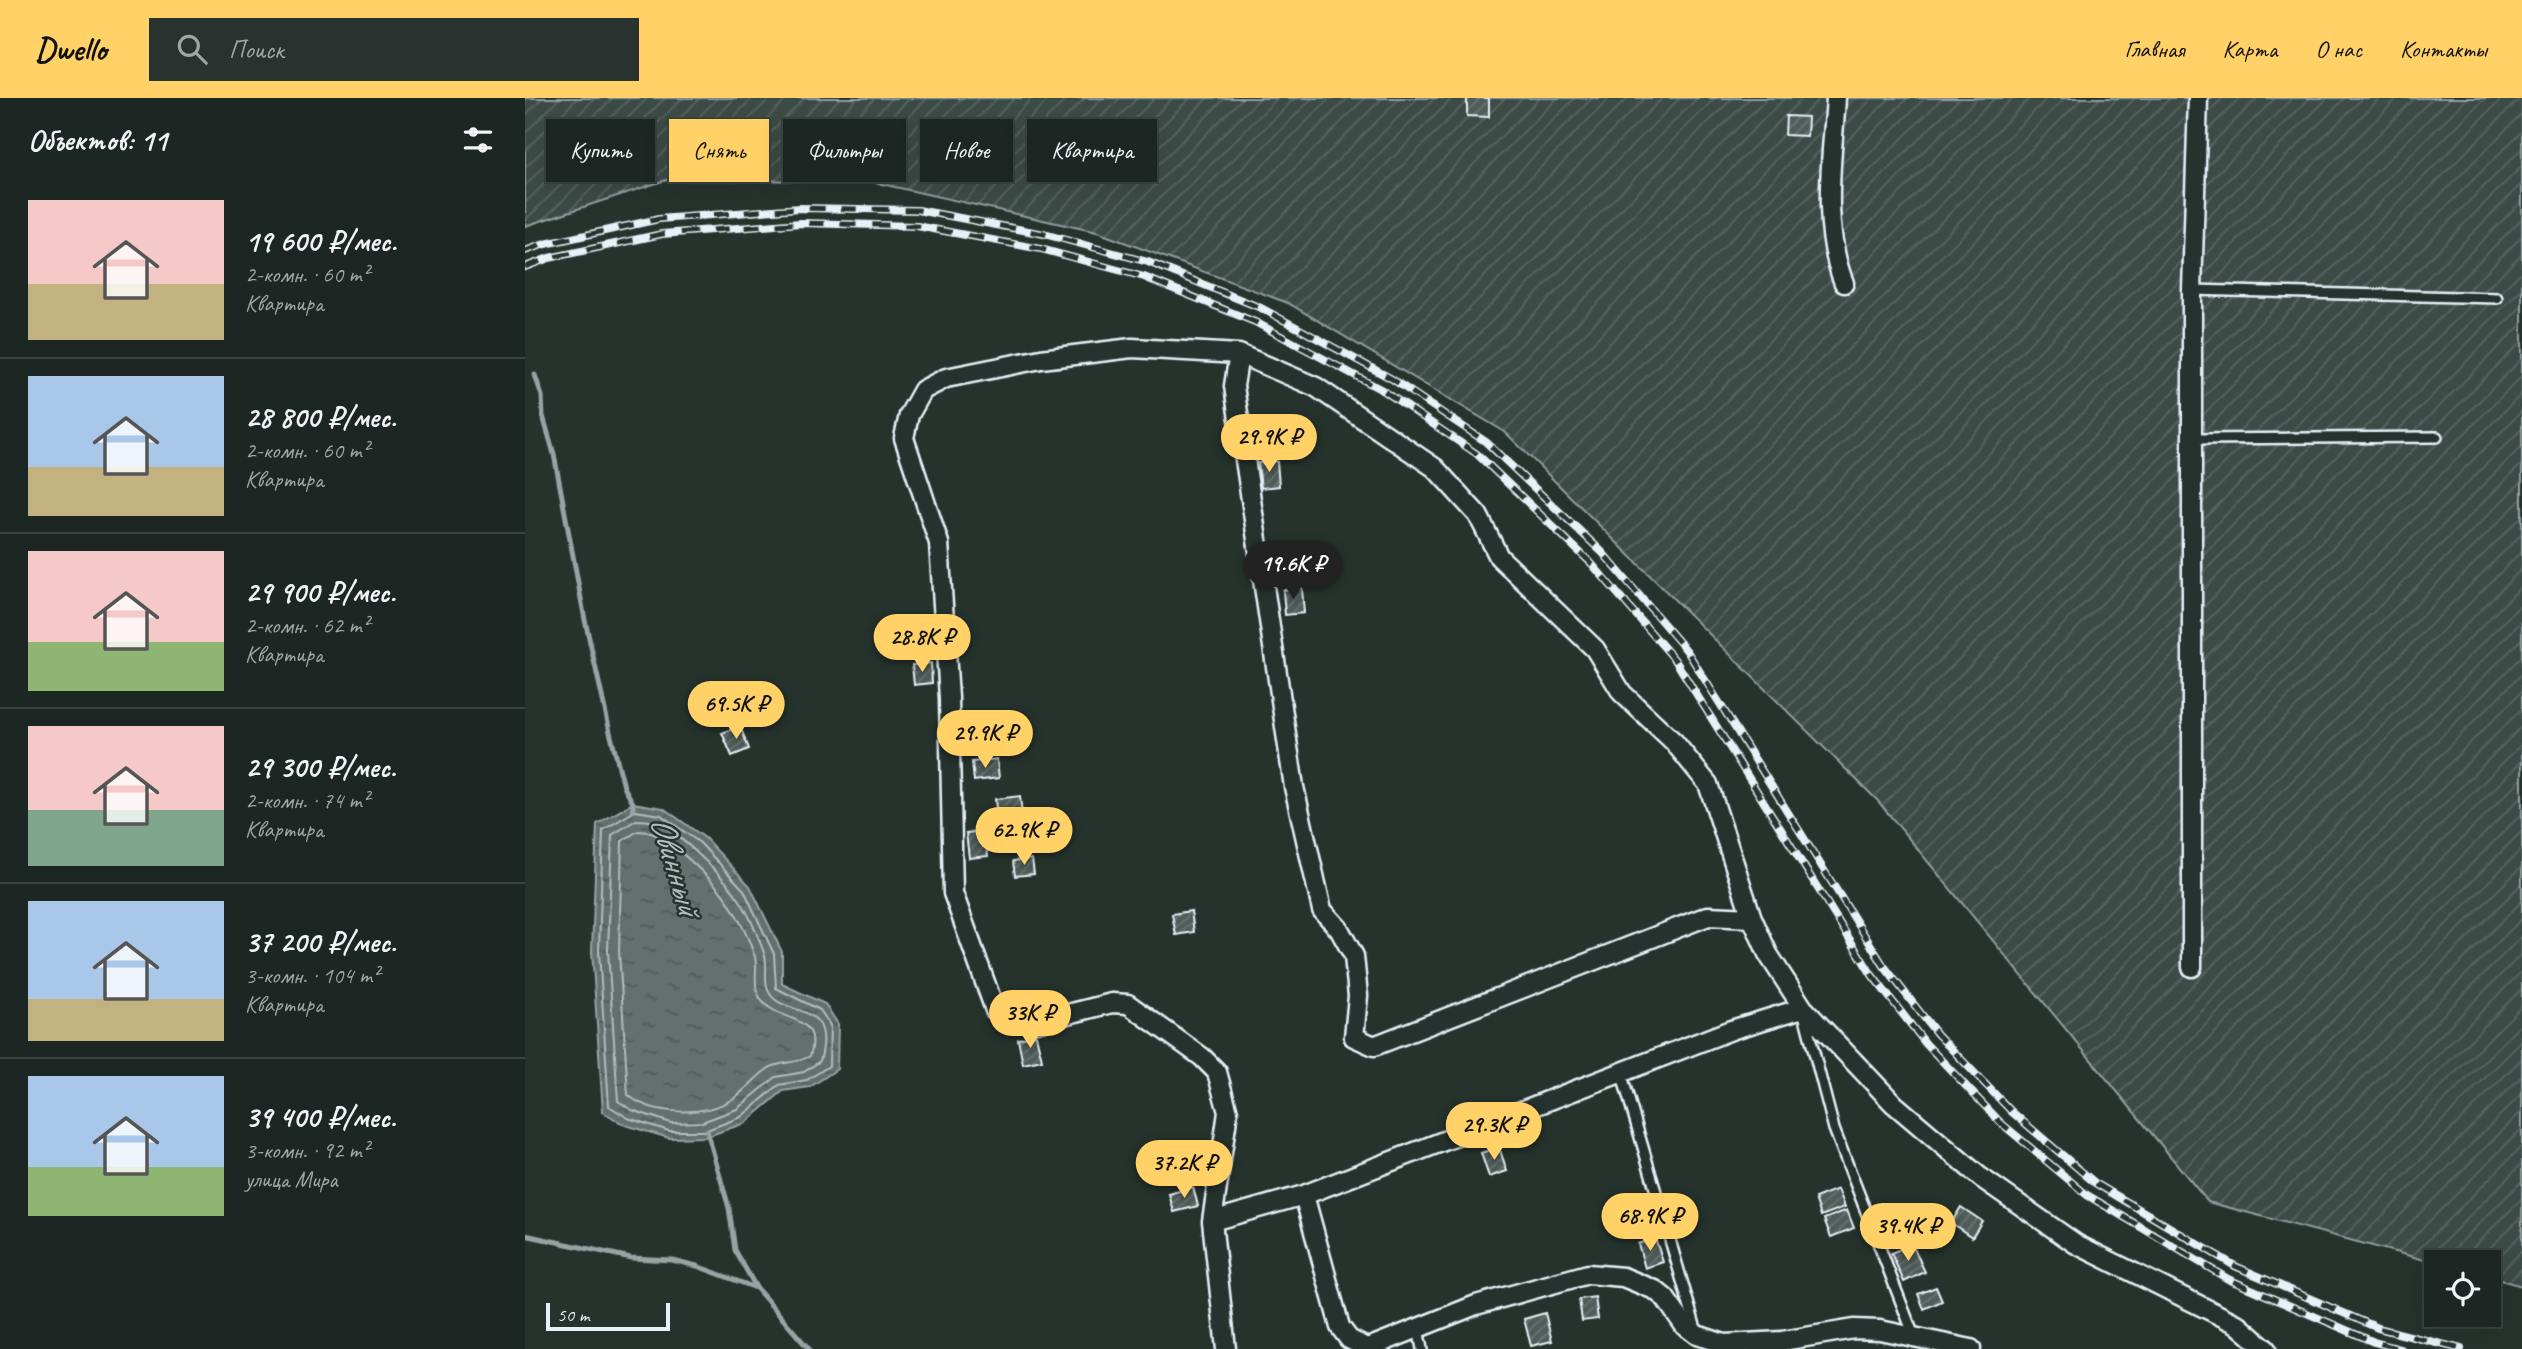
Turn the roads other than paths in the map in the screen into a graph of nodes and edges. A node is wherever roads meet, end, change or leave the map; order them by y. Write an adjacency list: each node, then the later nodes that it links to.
1 (1836, 98): 3 (street)
2 (2198, 98): 4 (street)
3 (1844, 283)
4 (2193, 290): 5 (lane); 8 (street)
5 (2497, 298)
6 (1239, 354): 9 (street); 9 (street); 14 (street)
7 (2437, 437): 8 (lane)
8 (2193, 439): 10 (street)
9 (1752, 918): 11 (street)
10 (2192, 967)
11 (1803, 1008): 12 (street); 17 (lane); 23 (street)
12 (1621, 1072): 13 (street); 16 (lane)
13 (1304, 1195): 14 (street); 20 (street)
14 (1212, 1221): 19 (street)
15 (1418, 1328): 16 (street); 20 (street); 21 (lane)
16 (1697, 1335): 18 (street)
17 (1914, 1336): 18 (street); 22 (street)
18 (1782, 1345)
19 (1226, 1349)
20 (1368, 1349)
21 (1422, 1349)
22 (1971, 1349)
23 (2266, 1349)

